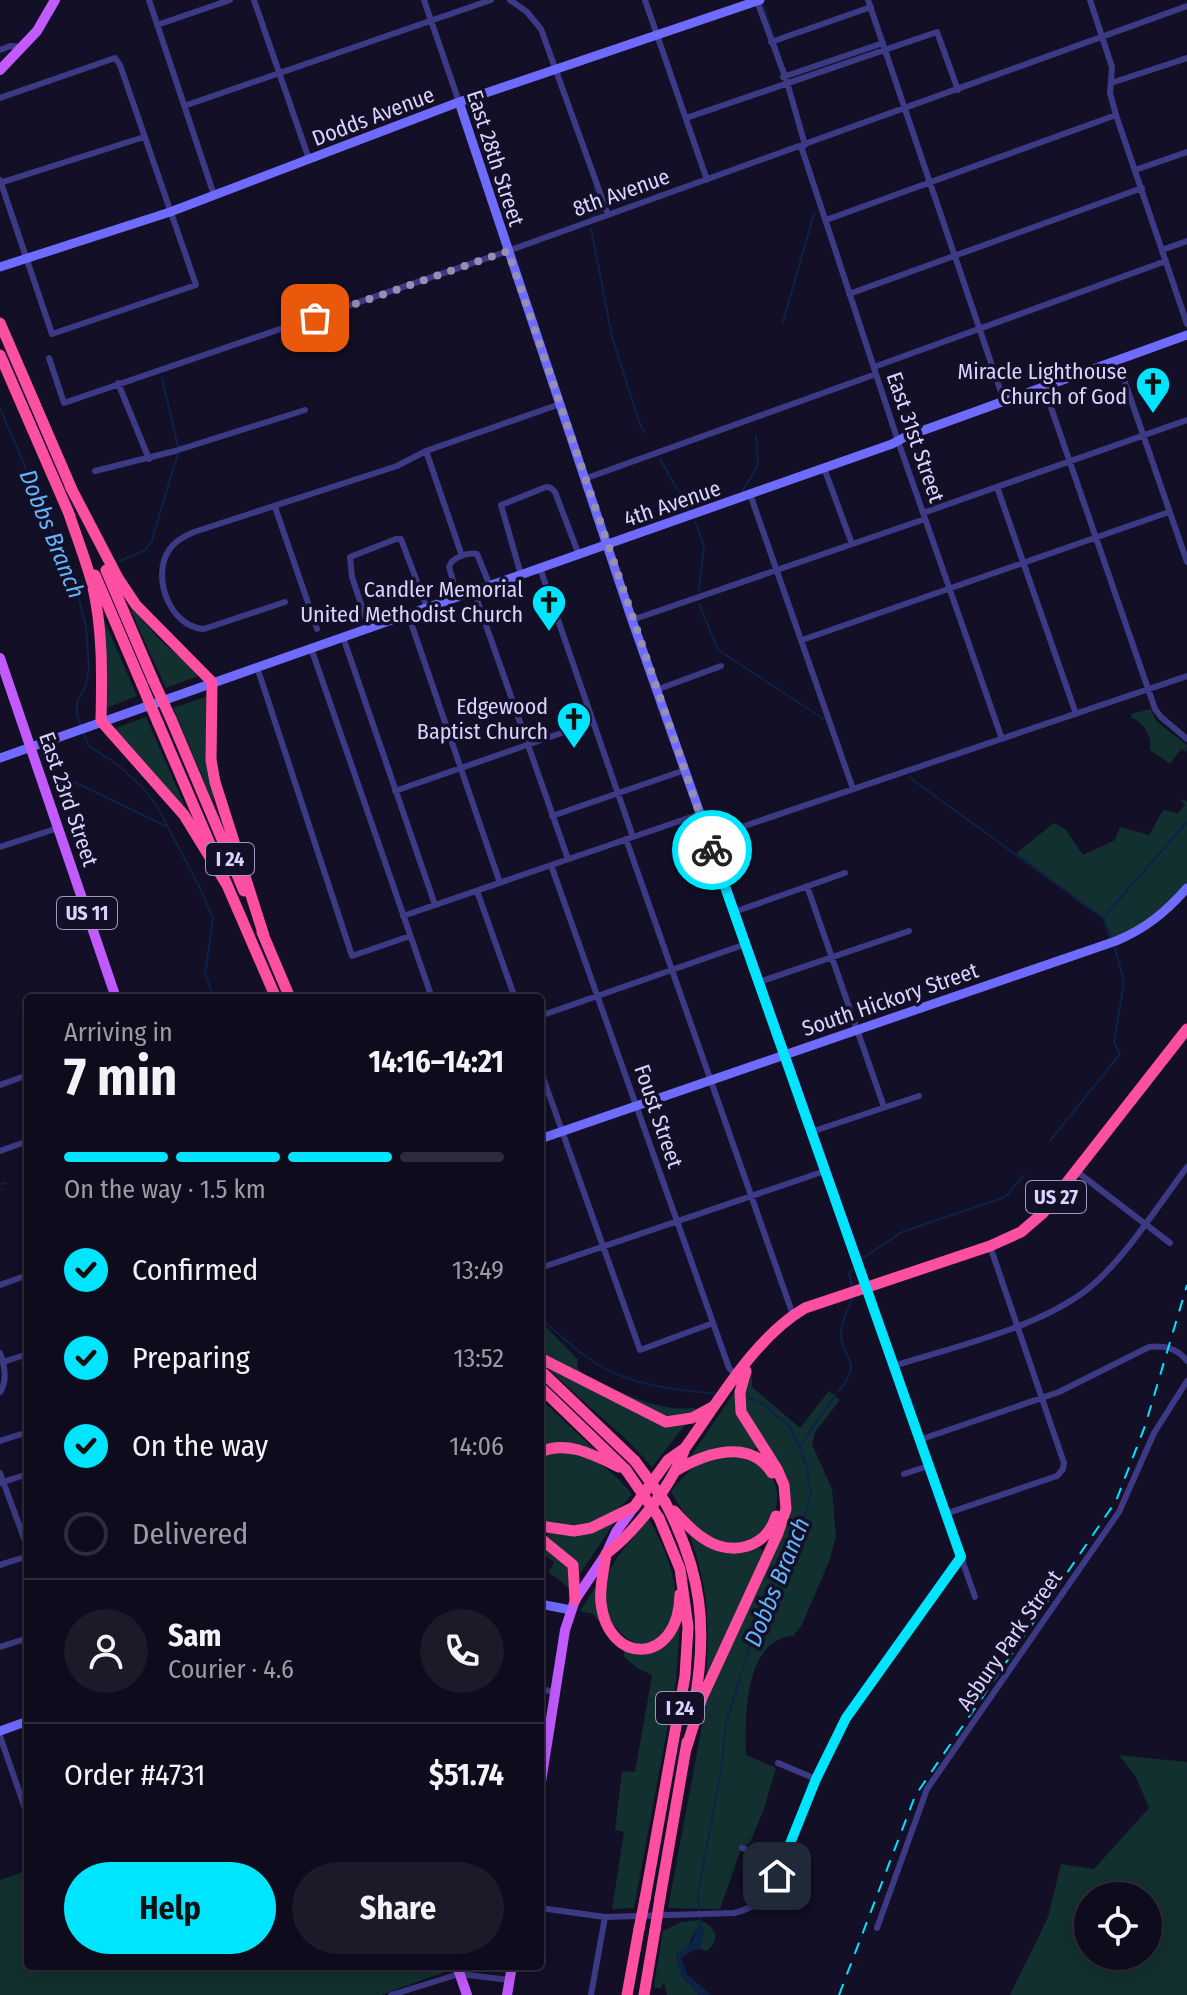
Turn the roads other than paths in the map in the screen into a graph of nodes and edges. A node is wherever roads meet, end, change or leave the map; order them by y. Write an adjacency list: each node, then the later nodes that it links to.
1 (55, 0): 19 (main road)
2 (149, 0): 14 (street)
3 (230, 0): 14 (street)
4 (254, 0): 24 (street)
5 (424, 0): 13 (street, East 28th Street)
6 (491, 0): 13 (street)
7 (510, 0): 22 (street)
8 (645, 0): 15 (street)
9 (758, 0): 15 (street, Dodds Avenue); 17 (street, East 31st Street)
10 (1090, 0): 16 (street)
11 (869, 4): 17 (street); 18 (street)
12 (1187, 6): 16 (street, 8th Avenue)
13 (431, 21): 24 (street); 30 (street, East 28th Street)
14 (157, 25): 31 (street)
15 (657, 35): 22 (street, Dodds Avenue); 34 (street)
16 (1102, 36): 26 (street); 28 (street, 8th Avenue)
17 (771, 42): 25 (street, East 31st Street)
18 (884, 46): 25 (street); 27 (street); 28 (street); 32 (street)
19 (24, 47): 20 (street); 23 (main road)
20 (0, 50)
21 (1187, 58): 26 (street)
22 (557, 69): 30 (street, Dodds Avenue); 46 (street)
23 (0, 70)
24 (280, 73): 31 (street); 38 (street)
25 (783, 77): 27 (street, East 31st Street)
26 (1111, 83): 33 (street)
27 (786, 86): 34 (street); 36 (street, East 31st Street)
28 (958, 90): 32 (street, 8th Avenue)
29 (0, 98): 35 (street)
30 (459, 102): 38 (street, Dodds Avenue); 50 (street, East 28th Street)
31 (184, 106): 44 (street)
32 (905, 108): 36 (street, 8th Avenue); 42 (street)
33 (1116, 115): 39 (street); 42 (street)
34 (686, 118): 40 (street)
35 (144, 137): 41 (street); 45 (street)
36 (803, 145): 40 (street, 8th Avenue); 47 (street, East 31st Street)
37 (1187, 152): 39 (street)
38 (309, 159): 44 (street, Dodds Avenue)
39 (1135, 170): 43 (street)
40 (707, 180): 46 (street, 8th Avenue)
41 (0, 182): 52 (street)
42 (930, 182): 47 (street); 51 (street)
43 (1142, 188): 49 (street); 51 (street)
44 (214, 195): 45 (street, Dodds Avenue)
45 (170, 212): 52 (street, Dodds Avenue); 52 (street)
46 (608, 215): 50 (street, 8th Avenue)
47 (826, 220): 55 (street, East 31st Street)
48 (1187, 241): 49 (street)
49 (1162, 250): 53 (street)
50 (508, 251): 65 (street, 8th Avenue); 68 (street, East 28th Street)
51 (954, 254): 55 (street); 58 (street)
52 (26, 259): 54 (street, Dodds Avenue)
53 (1166, 261): 57 (street); 58 (street)
54 (0, 267)
55 (849, 294): 63 (street, East 31st Street)
56 (0, 323): 64 (highway, I 24)
57 (1187, 324)
58 (979, 328): 63 (street); 67 (street)
59 (1187, 335): 62 (street, 4th Avenue)
60 (0, 355): 64 (highway, I 24)
61 (49, 358): 65 (street, 8th Avenue)
62 (1118, 362): 66 (street, 4th Avenue); 71 (street)
63 (875, 370): 72 (street, East 31st Street); 78 (street)
64 (16, 376): 79 (highway, I 24); 83 (highway, I 24)
65 (118, 383): 74 (street)
66 (1044, 387): 67 (street, 4th Avenue); 75 (street)
67 (1004, 401): 72 (street, 4th Avenue)
68 (560, 404): 73 (street); 78 (street, East 28th Street)
69 (305, 410): 74 (street)
70 (1187, 420): 71 (street)
71 (1143, 436): 75 (street); 84 (street)
72 (898, 441): 76 (street, 4th Avenue); 85 (street, East 31st Street)
73 (426, 451): 82 (street); 90 (street)
74 (149, 459): 77 (street)
75 (1069, 462): 80 (street); 86 (street)
76 (824, 468): 81 (street, 4th Avenue); 87 (street)
77 (95, 471)
78 (584, 479): 88 (street, East 28th Street)
79 (70, 486): 113 (highway, I 24); 114 (highway)
80 (997, 487): 85 (street); 92 (street)
81 (750, 494): 88 (street, 4th Avenue); 94 (street)
82 (275, 507): 100 (street); 105 (street)
83 (68, 511): 113 (highway, I 24); 118 (highway)
84 (1169, 512): 86 (street); 91 (street)
85 (924, 516): 87 (street); 97 (street, East 31st Street)
86 (1096, 539): 92 (street); 116 (street)
87 (852, 544): 94 (street)
88 (607, 545): 89 (street, 4th Avenue); 103 (street, East 28th Street)
89 (579, 555): 93 (street, 4th Avenue); 95 (street)
90 (462, 556): 96 (street); 99 (street)
91 (1187, 562)
92 (1023, 564): 97 (street); 117 (street)
93 (540, 568): 95 (street, 4th Avenue); 120 (street)
94 (778, 570): 103 (street); 107 (street)
95 (521, 575): 96 (street, 4th Avenue)
96 (490, 586): 98 (street, 4th Avenue)
97 (950, 589): 107 (street); 121 (street, East 31st Street)
98 (474, 591): 99 (street, 4th Avenue); 123 (street)
99 (458, 597): 101 (street, 4th Avenue)
100 (285, 602)
101 (427, 608): 102 (street, 4th Avenue); 104 (street)
102 (408, 614): 104 (street, 4th Avenue); 126 (street)
103 (632, 620): 115 (street, East 28th Street)
104 (369, 628): 106 (street, 4th Avenue)
105 (317, 629)
106 (343, 637): 108 (street, 4th Avenue); 129 (street)
107 (802, 640): 128 (street)
108 (311, 648): 111 (street, 4th Avenue); 147 (street)
109 (0, 658): 124 (main road, East 23rd Street / US 11)
110 (721, 666): 115 (street)
111 (257, 667): 114 (street, 4th Avenue); 150 (street)
112 (1187, 676): 116 (street)
113 (148, 682): 119 (highway, I 24, bridge)
114 (212, 682): 118 (street, 4th Avenue); 149 (highway)
115 (656, 690): 127 (street, East 28th Street)
116 (1148, 690): 117 (street); 122 (street)
117 (1076, 714): 121 (street)
118 (101, 721): 124 (street, 4th Avenue); 141 (highway)
119 (164, 721): 141 (highway, I 24); 149 (highway, I 24)
120 (593, 722): 123 (street); 130 (street)
121 (1002, 739): 128 (street)
122 (1187, 739)
123 (527, 745): 126 (street); 132 (street)
124 (30, 746): 125 (street, 4th Avenue); 133 (main road, East 23rd Street / US 11)
125 (0, 758)
126 (462, 768): 129 (street); 140 (street)
127 (685, 770): 130 (street); 131 (street, East 28th Street)
128 (853, 789): 135 (street)
129 (395, 791): 145 (street)
130 (619, 794): 132 (street); 134 (street)
131 (700, 814): 134 (street); 135 (street, East 28th Street)
132 (552, 816): 137 (street)
133 (58, 828): 136 (street); 155 (main road, East 23rd Street / US 11)
134 (629, 838): 137 (street); 153 (street)
135 (709, 838): 146 (street, East 28th Street)
136 (0, 847)
137 (568, 859): 138 (street)
138 (551, 865): 140 (street); 160 (street, Foust Street)
139 (845, 873): 142 (street)
140 (500, 883): 144 (street)
141 (227, 885): 156 (highway, I 24)
142 (807, 886): 146 (street); 152 (street)
143 (1187, 888): 162 (street, South Hickory Street)
144 (477, 891): 145 (street); 159 (street)
145 (435, 905): 147 (street)
146 (734, 912): 151 (street, East 28th Street)
147 (403, 916): 150 (street)
148 (909, 931): 152 (street)
149 (264, 936): 157 (highway, I 24)
150 (410, 936): 158 (street)
151 (746, 944): 153 (street); 154 (street, East 28th Street)
152 (832, 957): 154 (street); 162 (street)
153 (670, 970): 160 (street); 167 (street)
154 (759, 982): 164 (street, East 28th Street)
155 (115, 994)
156 (274, 994)
157 (288, 994)
158 (431, 994)
159 (514, 994)
160 (597, 996): 161 (street); 170 (street, Foust Street)
161 (544, 1015)
162 (858, 1029): 164 (street, South Hickory Street); 171 (street)
163 (1187, 1029): 179 (highway, US 27)
164 (785, 1055): 167 (street, South Hickory Street); 173 (street, East 28th Street)
165 (24, 1076): 168 (street)
166 (544, 1080): 172 (street)
167 (711, 1081): 170 (street, South Hickory Street); 180 (street)
168 (0, 1085)
169 (919, 1096): 171 (street)
170 (636, 1106): 172 (street, South Hickory Street); 181 (street, Foust Street)
171 (884, 1107): 173 (street)
172 (562, 1131): 174 (street, South Hickory Street); 184 (street)
173 (811, 1132): 178 (street, East 28th Street)
174 (544, 1138)
175 (24, 1142): 176 (street)
176 (0, 1151)
177 (1187, 1167): 182 (street)
178 (825, 1171): 180 (street); 189 (street, East 28th Street)
179 (1076, 1171): 182 (street); 185 (highway, US 27)
180 (751, 1196): 181 (street); 190 (street)
181 (676, 1221): 184 (street); 191 (street, Foust Street)
182 (1144, 1223): 183 (street); 192 (street)
183 (1170, 1243)
184 (602, 1246): 186 (street); 191 (street)
185 (990, 1246): 189 (highway, US 27); 192 (street)
186 (544, 1267)
187 (24, 1276): 188 (street)
188 (0, 1285)
189 (867, 1288): 190 (highway, US 27); 199 (street, East 28th Street)
190 (793, 1315): 198 (highway, US 27)
191 (713, 1323): 201 (street, Foust Street)
192 (1016, 1326): 199 (street); 206 (street)
193 (0, 1353): 197 (street)
194 (24, 1355): 197 (street)
195 (544, 1360): 205 (highway)
196 (1187, 1361): 206 (street)
197 (3, 1362): 204 (street)
198 (748, 1362): 201 (highway, US 27); 239 (highway, US 27)
199 (894, 1366): 208 (street, East 28th Street)
200 (544, 1374): 212 (highway, I 24)
201 (737, 1377): 205 (highway, US 27)
202 (1187, 1381): 248 (street, Asbury Park Street)
203 (544, 1391): 212 (highway, I 24)
204 (0, 1392)
205 (722, 1397): 210 (highway, US 27)
206 (1041, 1398): 208 (street); 221 (street)
207 (24, 1433): 209 (street)
208 (919, 1440): 213 (street, East 28th Street)
209 (0, 1441)
210 (685, 1448): 214 (highway); 220 (highway, US 27)
211 (544, 1451): 212 (highway)
212 (630, 1466): 219 (highway, I 24, bridge); 229 (highway, I 24, bridge)
213 (928, 1466): 216 (street); 221 (street, East 28th Street)
214 (677, 1470): 219 (highway); 225 (highway)
215 (0, 1473): 218 (street)
216 (904, 1474)
217 (24, 1475): 218 (street)
218 (2, 1483): 223 (street)
219 (665, 1502): 239 (highway, I 24)
220 (634, 1507): 222 (highway, US 27); 225 (main road)
221 (945, 1514): 227 (street, East 28th Street)
222 (544, 1527)
223 (24, 1539)
224 (544, 1541): 232 (highway)
225 (606, 1554): 229 (highway); 232 (main road)
226 (24, 1557): 228 (street)
227 (961, 1557): 230 (street, East 28th Street); 242 (street)
228 (0, 1565)
229 (680, 1569): 256 (highway, I 24, bridge)
230 (975, 1597)
231 (544, 1604): 232 (street)
232 (573, 1605): 236 (main road)
233 (24, 1639): 234 (street)
234 (0, 1647)
235 (544, 1690): 236 (street)
236 (555, 1692): 240 (main road)
237 (24, 1723): 238 (street)
238 (0, 1734): 243 (street)
239 (686, 1749): 257 (highway, I 24, bridge)
240 (544, 1755)
241 (778, 1763): 242 (street)
242 (816, 1779): 245 (street)
243 (24, 1794)
244 (742, 1848): 245 (street)
245 (782, 1864): 247 (street)
246 (544, 1909): 247 (street)
247 (605, 1917): 255 (street)
248 (877, 1928)
249 (458, 1970): 251 (street); 252 (street); 253 (main road)
250 (511, 1970): 251 (main road)
251 (510, 1980): 254 (main road)
252 (391, 1995)
253 (466, 1995)
254 (507, 1995)
255 (591, 1995)
256 (627, 1995)
257 (644, 1995)

